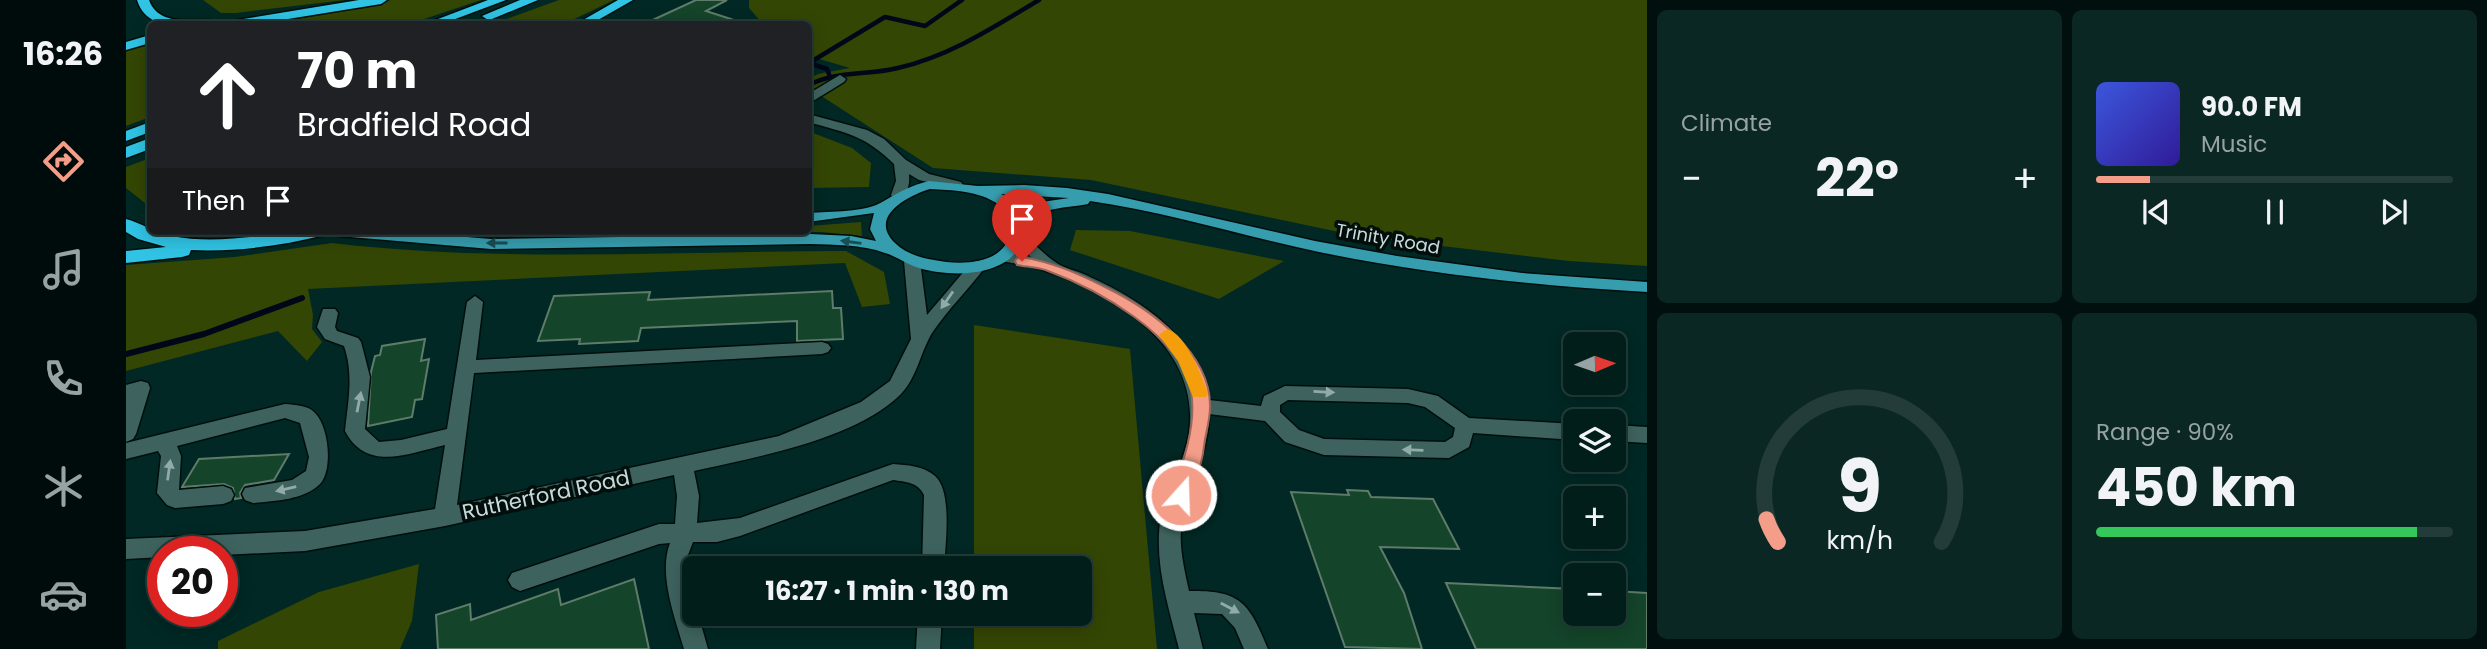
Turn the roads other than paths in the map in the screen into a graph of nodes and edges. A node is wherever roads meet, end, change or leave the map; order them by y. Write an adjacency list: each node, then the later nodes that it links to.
1 (142, 0): 6 (highway)
2 (381, 0): 7 (highway)
3 (500, 0): 8 (highway)
4 (532, 0): 9 (highway)
5 (627, 0): 10 (highway)
6 (170, 21)
7 (255, 21)
8 (440, 21)
9 (473, 21)
10 (588, 21)
11 (147, 40): 12 (highway)
12 (126, 47)
13 (840, 79): 14 (street)
14 (812, 97)
15 (812, 119): 20 (street)
16 (147, 128): 17 (highway)
17 (126, 136)
18 (147, 144): 19 (highway)
19 (126, 153)
20 (901, 163): 21 (street); 23 (street)
21 (956, 185): 22 (main road, Trinity Road); 23 (main road, Trinity Road)
22 (981, 190): 24 (main road, Trinity Road); 27 (main road, Trinity Road)
23 (892, 201): 25 (main road, Trinity Road); 31 (main road)
24 (1128, 201): 27 (main road, Trinity Road); 37 (main road, Trinity Road)
25 (812, 218)
26 (126, 225): 30 (highway)
27 (1019, 231): 32 (main road, Trinity Road); 36 (street)
28 (292, 235): 30 (highway)
29 (386, 235): 31 (main road, Trinity Road, one-way to 29)
30 (226, 245): 33 (highway)
31 (891, 249): 34 (main road, Trinity Road)
32 (1002, 256): 35 (main road, Trinity Road); 36 (street)
33 (126, 257)
34 (912, 261): 35 (main road, Trinity Road); 40 (street, Rutherford Road)
35 (978, 266): 40 (street, Rutherford Road, one-way to 40)
36 (1051, 267): 44 (street)
37 (1647, 287)
38 (475, 302): 42 (street)
39 (329, 313): 50 (street, one-way to 39)
40 (920, 339): 54 (street, Rutherford Road)
41 (822, 348): 42 (street)
42 (466, 368): 50 (street)
43 (126, 392): 48 (street)
44 (1201, 406): 45 (street); 62 (street)
45 (1270, 414): 46 (street, one-way to 46); 46 (street, one-way to 45)
46 (1465, 425): 47 (street)
47 (1563, 431)
48 (126, 434)
49 (1626, 434): 51 (street)
50 (448, 435): 57 (street)
51 (1647, 435)
52 (164, 441): 53 (street); 55 (street, one-way to 55); 56 (street, one-way to 52)
53 (126, 451)
54 (683, 465): 57 (street, Rutherford Road); 58 (street)
55 (253, 494)
56 (223, 495)
57 (445, 517): 59 (street, Rutherford Road)
58 (686, 531): 60 (street); 61 (street); 64 (street)
59 (126, 549)
60 (933, 556)
61 (520, 580)
62 (1181, 601): 66 (street); 67 (street, one-way to 67)
63 (929, 626): 65 (street)
64 (696, 649)
65 (928, 649)
66 (1191, 649)
67 (1256, 649)

